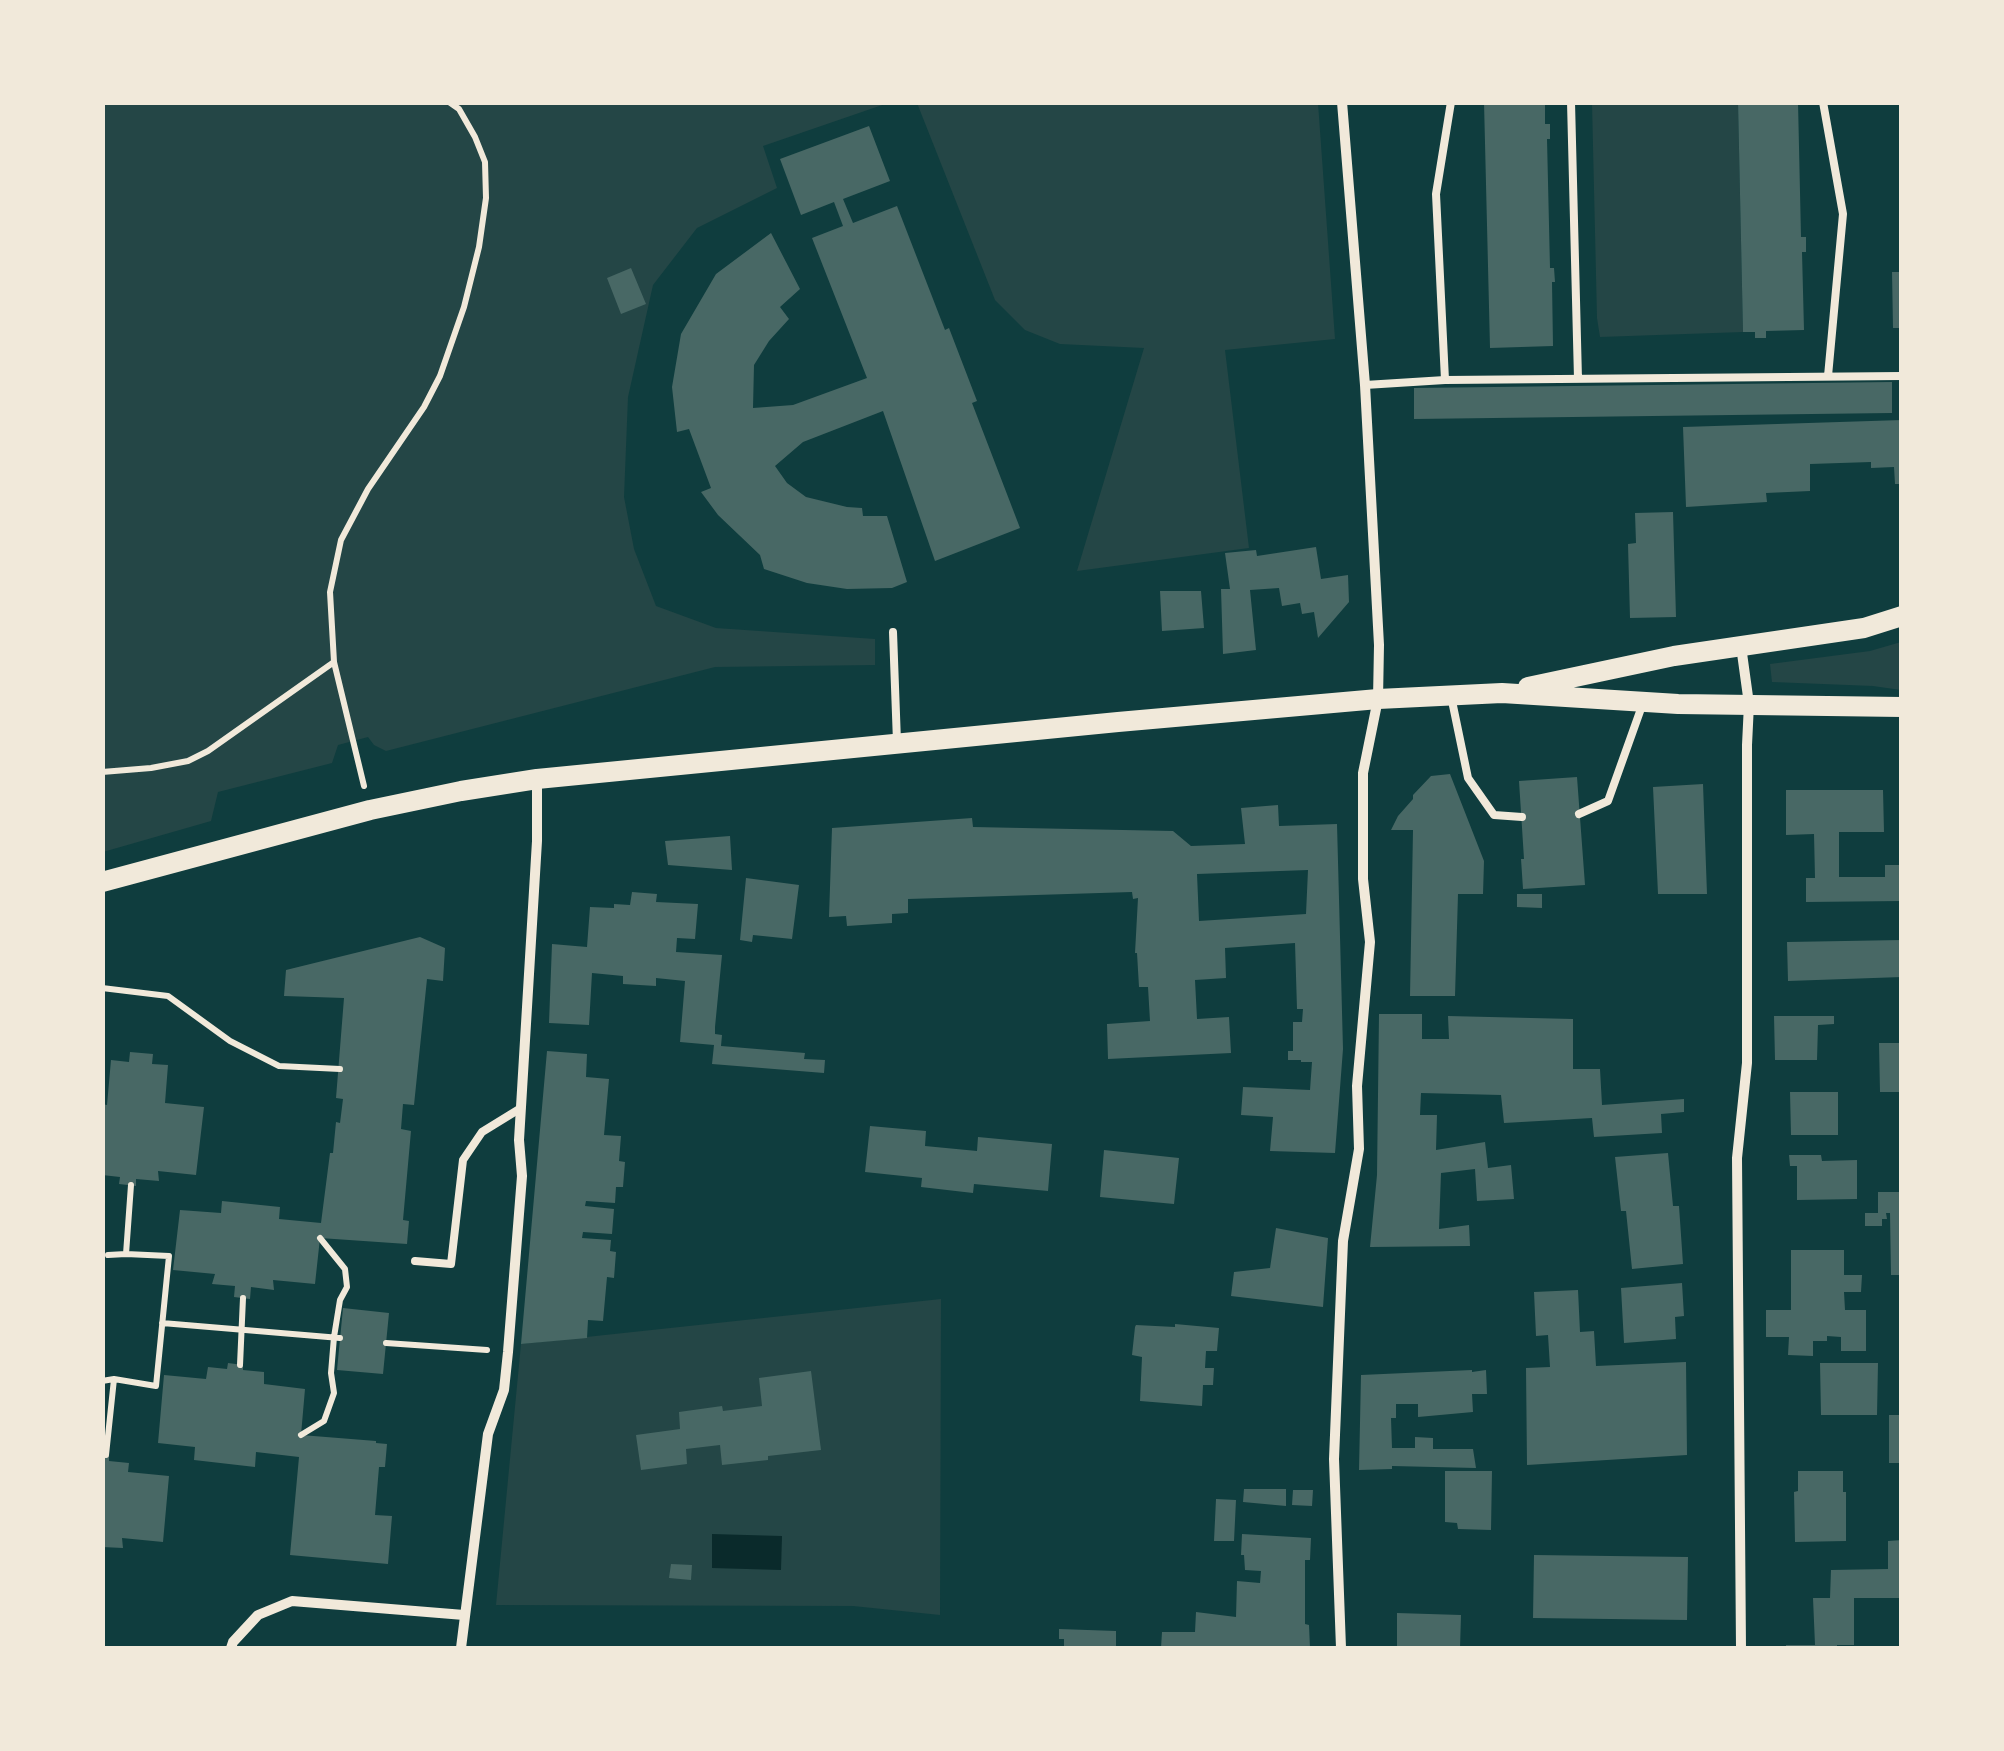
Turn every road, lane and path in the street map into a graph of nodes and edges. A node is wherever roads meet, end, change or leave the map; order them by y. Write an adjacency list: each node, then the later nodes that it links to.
1 (449, 102): 14 (path)
2 (1342, 102): 10 (street)
3 (1451, 102): 9 (lane)
4 (1570, 102): 8 (lane)
5 (1823, 102): 6 (lane)
6 (1828, 376): 7 (lane); 8 (lane)
7 (1902, 376)
8 (1578, 379): 9 (lane)
9 (1445, 380): 10 (lane)
10 (1366, 385): 17 (street)
11 (1902, 616): 13 (main road)
12 (893, 632): 21 (lane)
13 (1741, 646): 15 (main road); 19 (street)
14 (334, 662): 22 (path); 24 (path)
15 (1502, 693): 16 (main road); 18 (main road)
16 (1451, 696): 17 (main road); 26 (lane)
17 (1378, 699): 21 (main road); 50 (street)
18 (1643, 702): 19 (main road); 25 (lane)
19 (1749, 704): 20 (main road); 51 (street)
20 (1902, 707)
21 (897, 744): 23 (main road)
22 (102, 772)
23 (537, 779): 24 (main road); 30 (street)
24 (370, 810): 27 (main road)
25 (1579, 814)
26 (1522, 817)
27 (102, 882)
28 (102, 988): 29 (path)
29 (340, 1069)
30 (521, 1108): 35 (lane); 41 (street)
31 (131, 1186): 33 (path)
32 (320, 1238): 39 (path)
33 (126, 1254): 34 (path); 37 (path)
34 (108, 1255)
35 (415, 1261)
36 (243, 1298): 38 (path)
37 (162, 1323): 38 (path); 43 (path)
38 (243, 1329): 39 (path); 42 (path)
39 (337, 1338): 45 (path)
40 (386, 1343): 41 (path)
41 (508, 1352): 47 (street)
42 (240, 1365)
43 (114, 1379): 44 (path); 46 (path)
44 (102, 1382)
45 (300, 1434)
46 (106, 1456)
47 (464, 1614): 48 (street); 49 (street)
48 (230, 1648)
49 (461, 1648)
50 (1341, 1648)
51 (1740, 1648)

